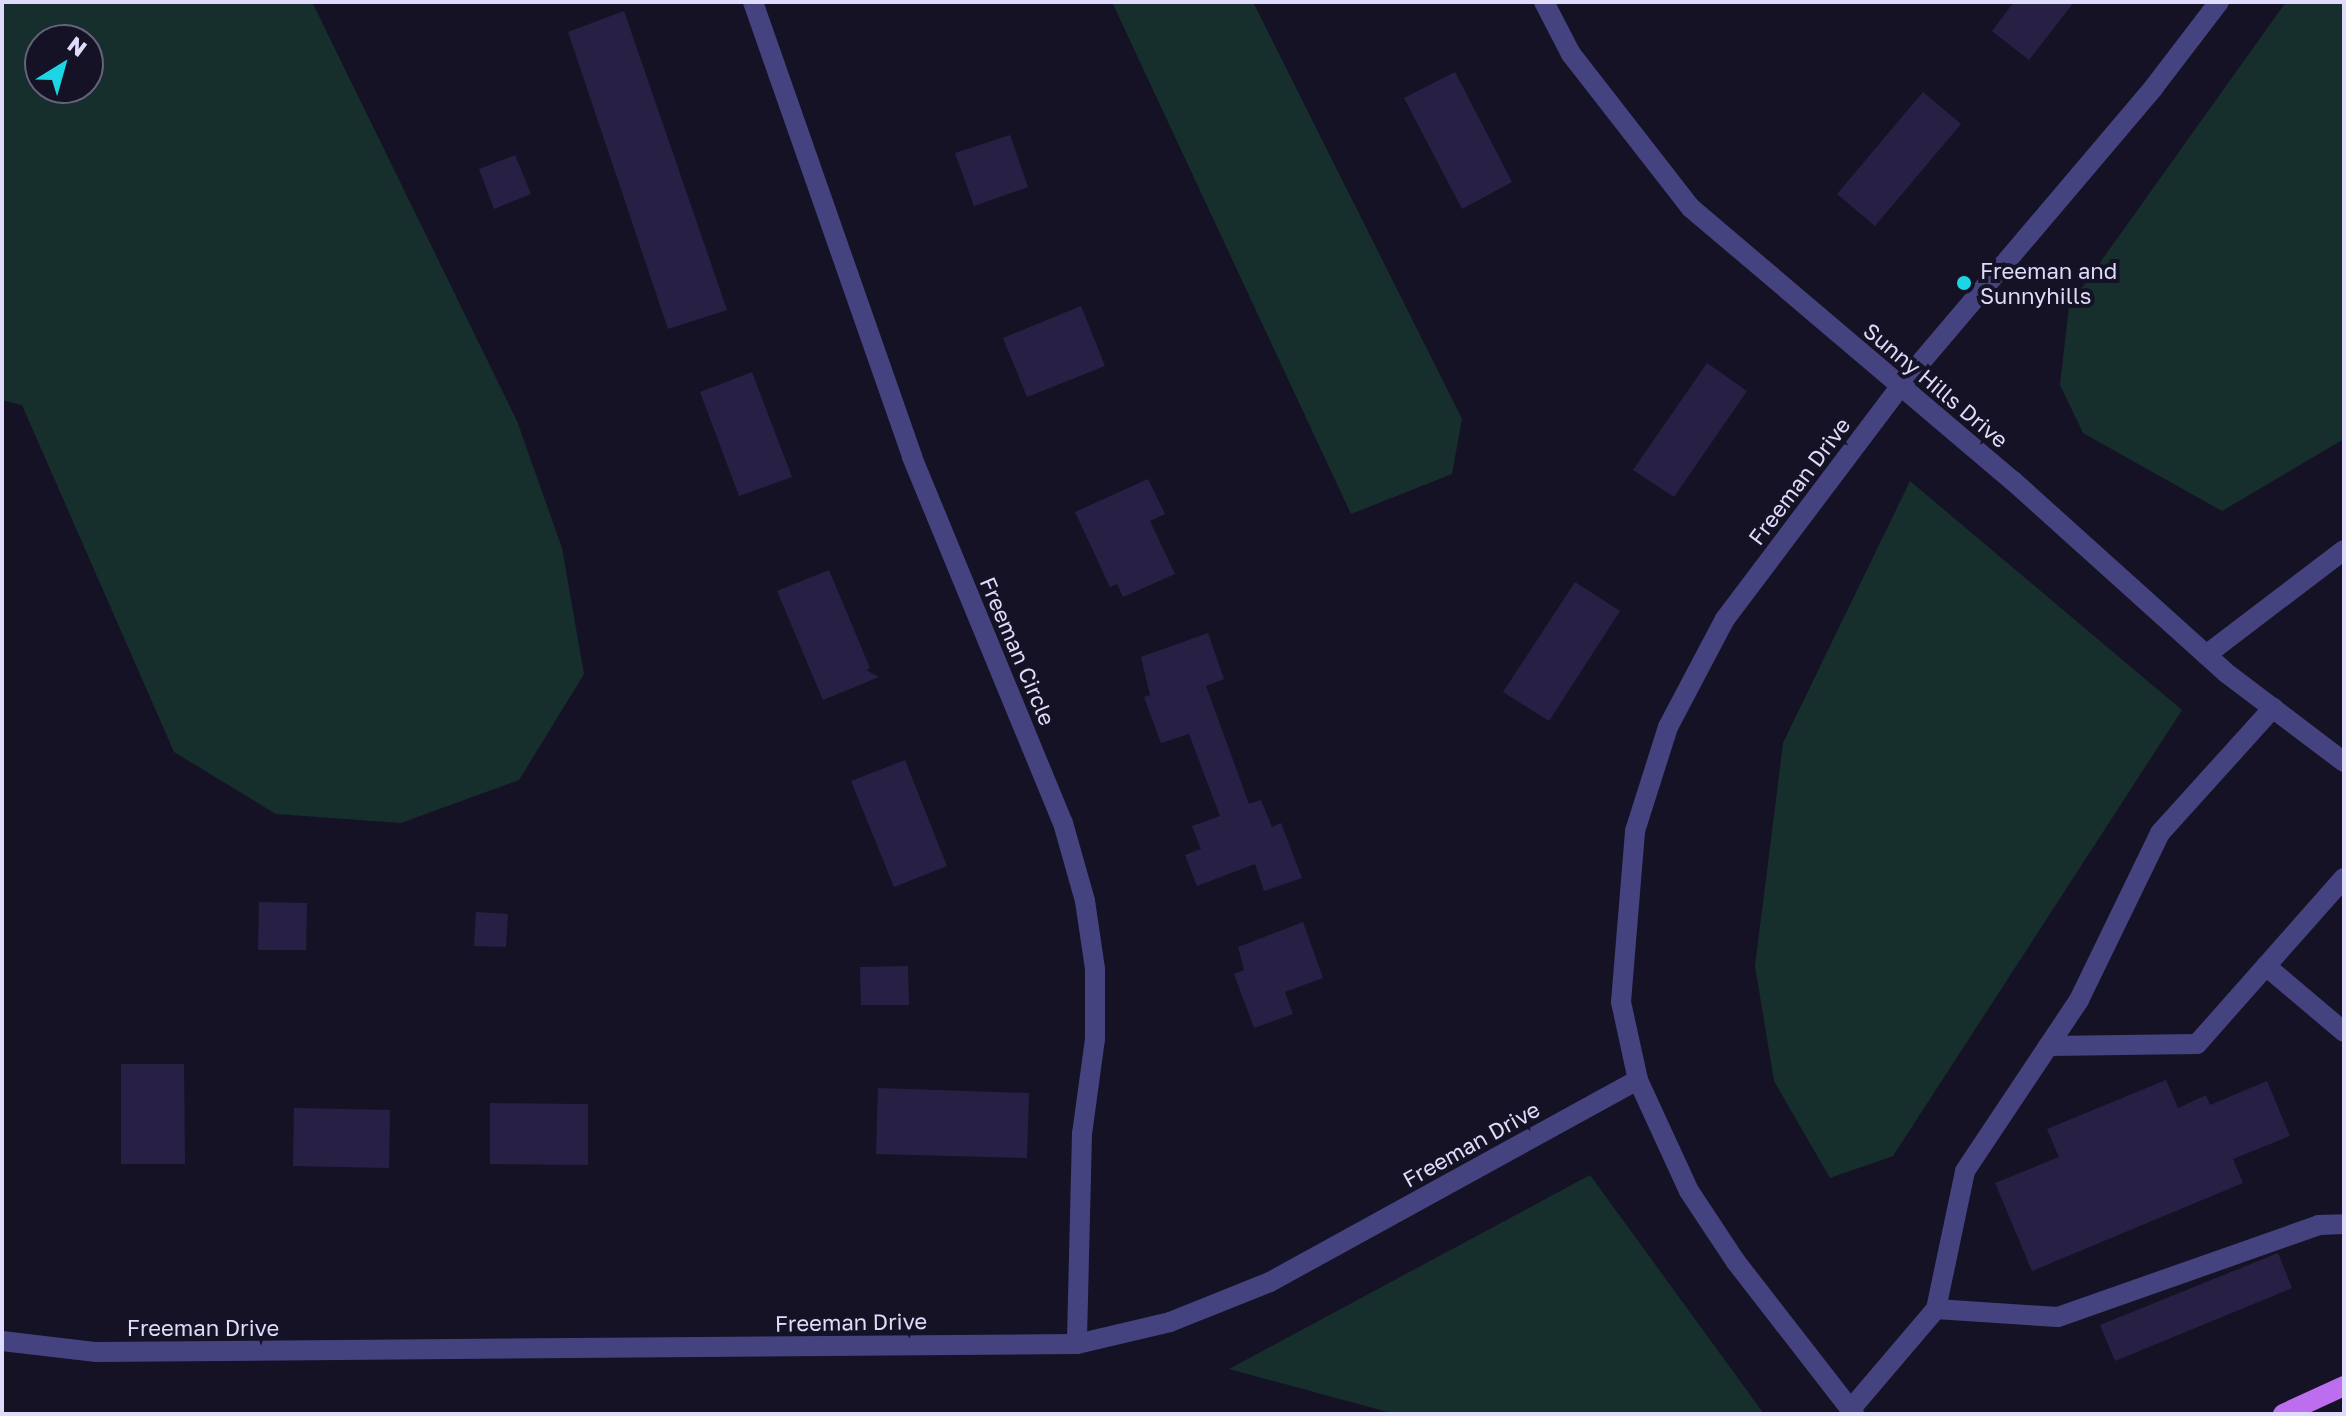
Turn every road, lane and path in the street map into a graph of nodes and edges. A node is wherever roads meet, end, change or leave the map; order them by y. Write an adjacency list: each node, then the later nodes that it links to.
1 (753, 2): 17 (street, Freeman Circle)
2 (1544, 2): 4 (street, Sunny Hills Drive)
3 (2219, 2): 4 (street, Freeman Drive)
4 (1899, 388): 6 (street, Sunny Hills Drive); 13 (street, Freeman Drive)
5 (2344, 550): 6 (street)
6 (2206, 655): 7 (street, Sunny Hills Drive)
7 (2273, 708): 8 (street, Sunny Hills Drive); 12 (street)
8 (2344, 762)
9 (2344, 878): 10 (street)
10 (2266, 966): 11 (street); 12 (street)
11 (2344, 1032)
12 (2048, 1046): 15 (street)
13 (1638, 1080): 17 (street, Freeman Drive); 19 (street, Freeman Drive)
14 (2344, 1224): 15 (street)
15 (1936, 1309): 19 (street)
16 (2, 1341): 17 (street, Freeman Drive)
17 (1077, 1344)
18 (2344, 1386): 20 (main road)
19 (1852, 1412)
20 (2283, 1414)

